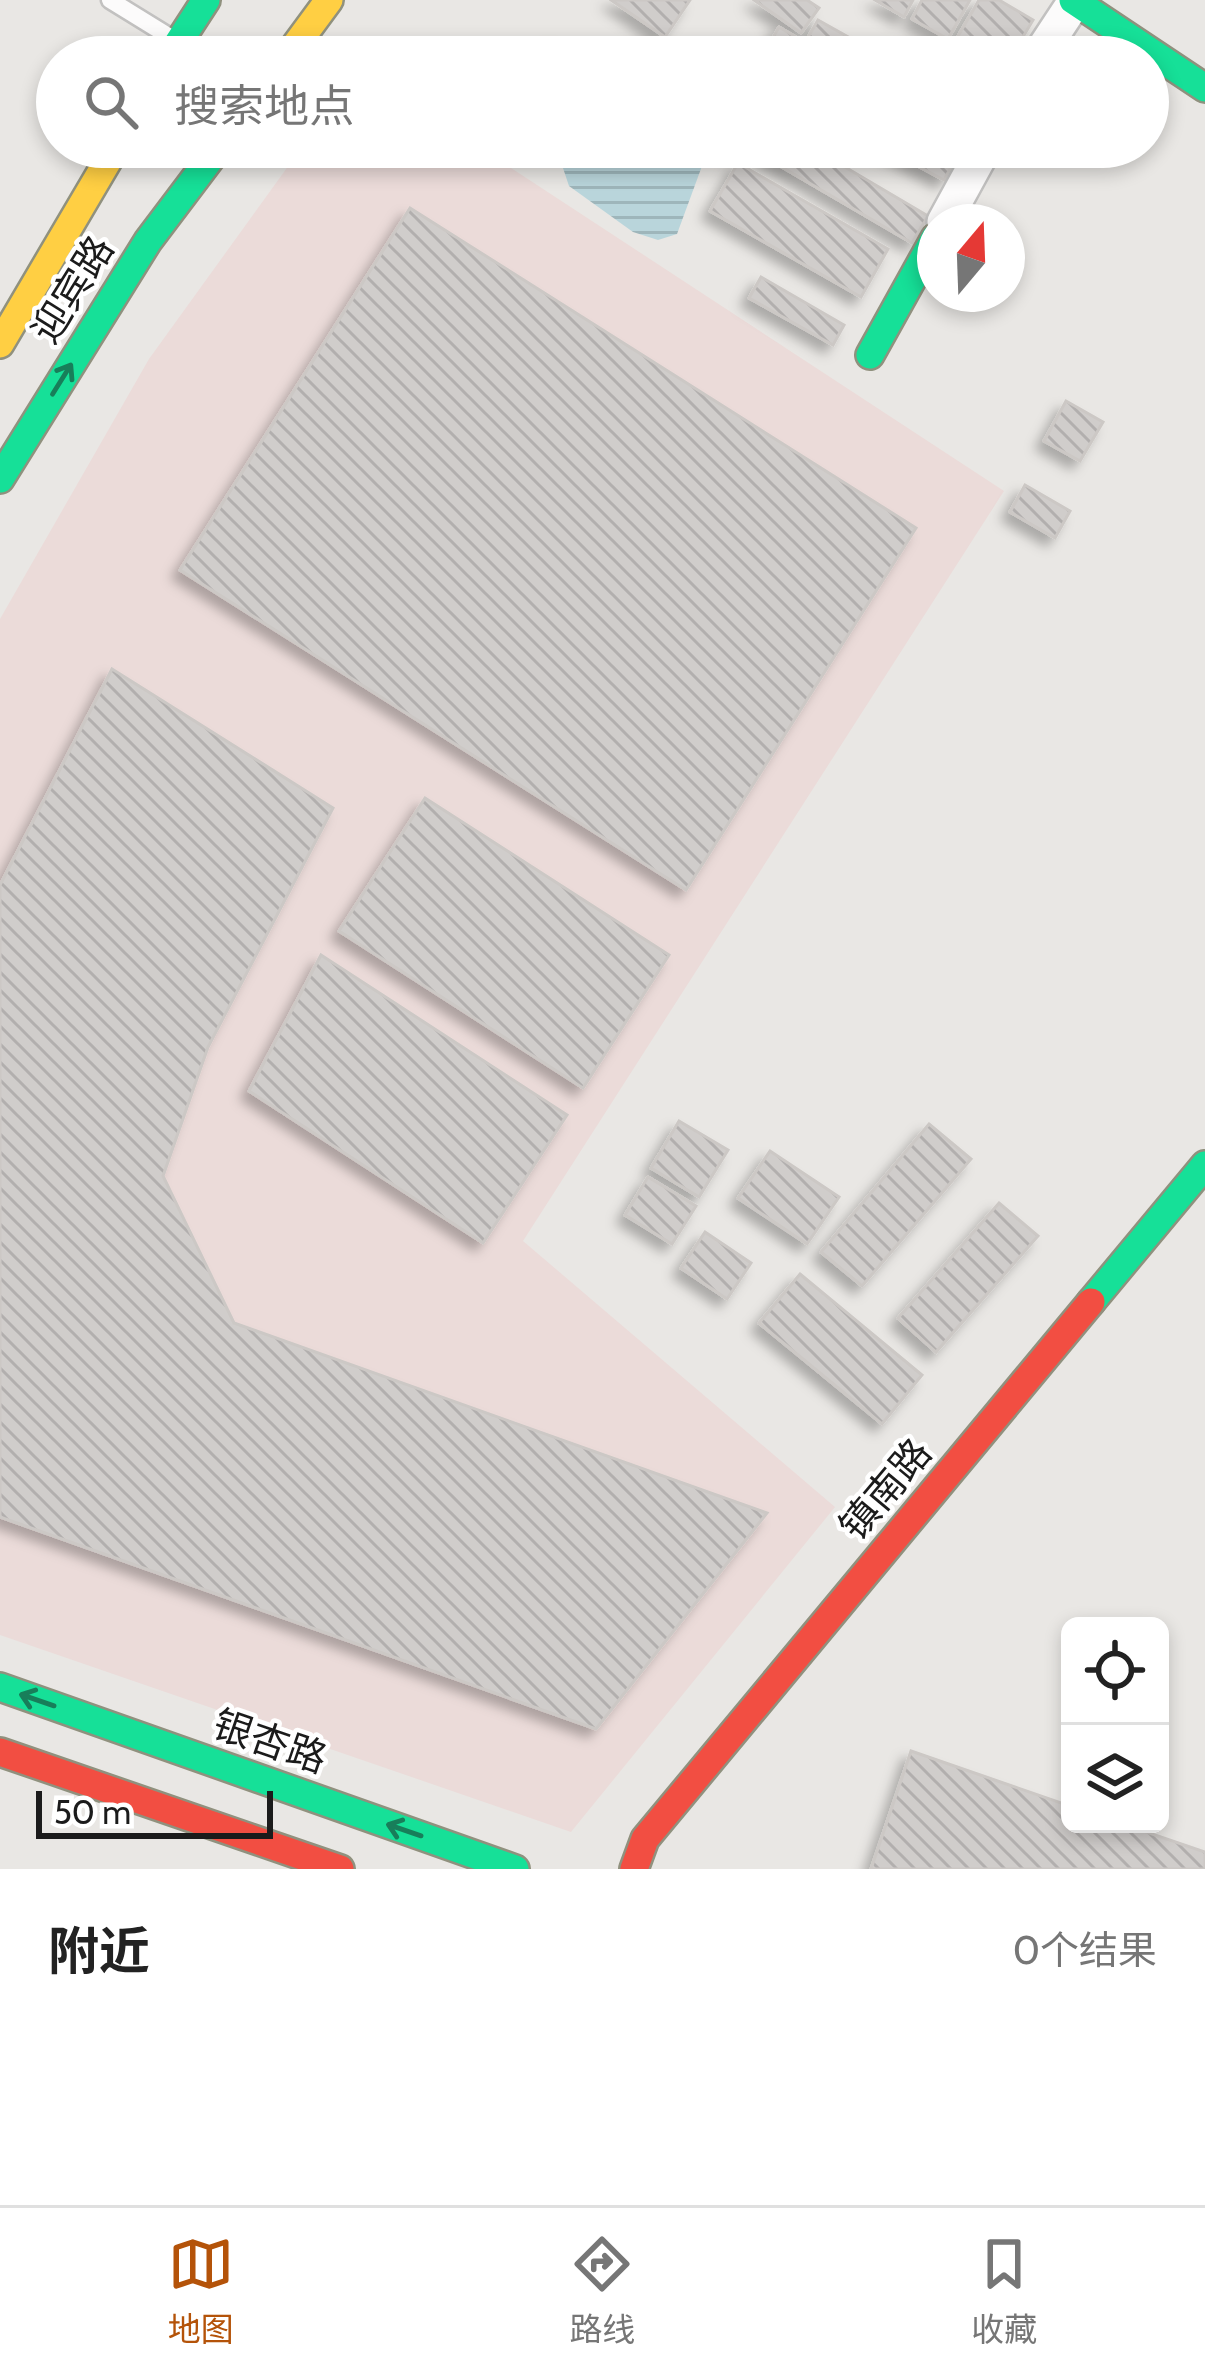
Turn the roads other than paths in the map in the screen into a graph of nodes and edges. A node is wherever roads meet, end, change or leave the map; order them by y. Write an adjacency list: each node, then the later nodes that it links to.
1 (110, 0): 5 (lane)
2 (206, 0): 6 (street)
3 (329, 0): 7 (street)
4 (1074, 0): 8 (street); 9 (street)
5 (156, 36)
6 (183, 36)
7 (302, 36)
8 (1051, 36)
9 (1128, 36)
10 (1169, 64): 11 (street)
11 (1205, 88)
12 (104, 168): 17 (street, 迎宾路)
13 (203, 168): 19 (street, 迎宾路, one-way to 13)
14 (974, 168): 15 (street)
15 (954, 204)
16 (917, 271): 18 (street)
17 (0, 344)
18 (870, 356)
19 (0, 478)
20 (1205, 1165): 25 (street, 镇南路)
21 (0, 1687): 24 (street, 银杏路, one-way to 21)
22 (0, 1752): 23 (street)
23 (340, 1869)
24 (514, 1869)
25 (634, 1869)

